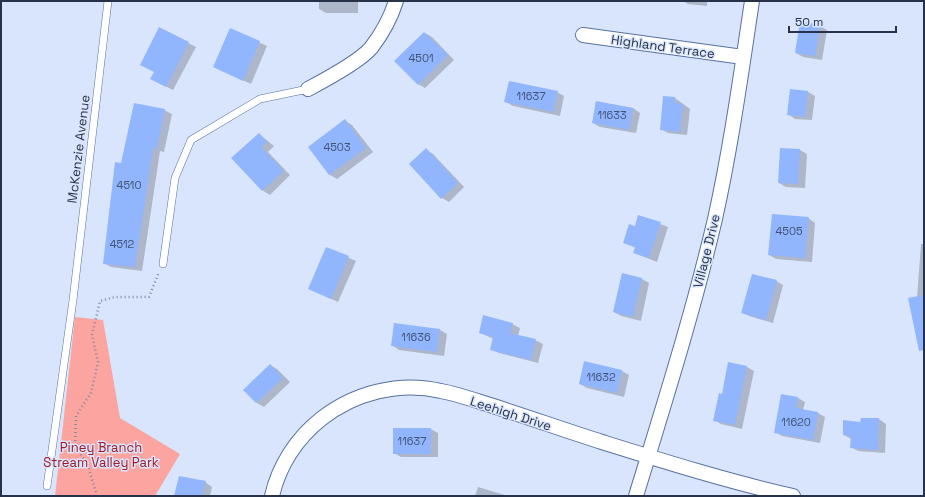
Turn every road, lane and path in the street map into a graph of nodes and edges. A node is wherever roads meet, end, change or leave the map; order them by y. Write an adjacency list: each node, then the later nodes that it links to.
1 (108, 1): 9 (lane, McKenzie Avenue)
2 (396, 1): 6 (street)
3 (752, 1): 5 (street, Village Drive)
4 (583, 35): 5 (street, Highland Terrace)
5 (743, 57): 8 (street, Village Drive)
6 (308, 89): 7 (lane)
7 (163, 264): 10 (path)
8 (649, 456): 11 (street, Leehigh Drive); 12 (street, Village Drive); 13 (street, Leehigh Drive)
9 (47, 486)
10 (97, 496)
11 (272, 496)
12 (636, 496)
13 (793, 496)

